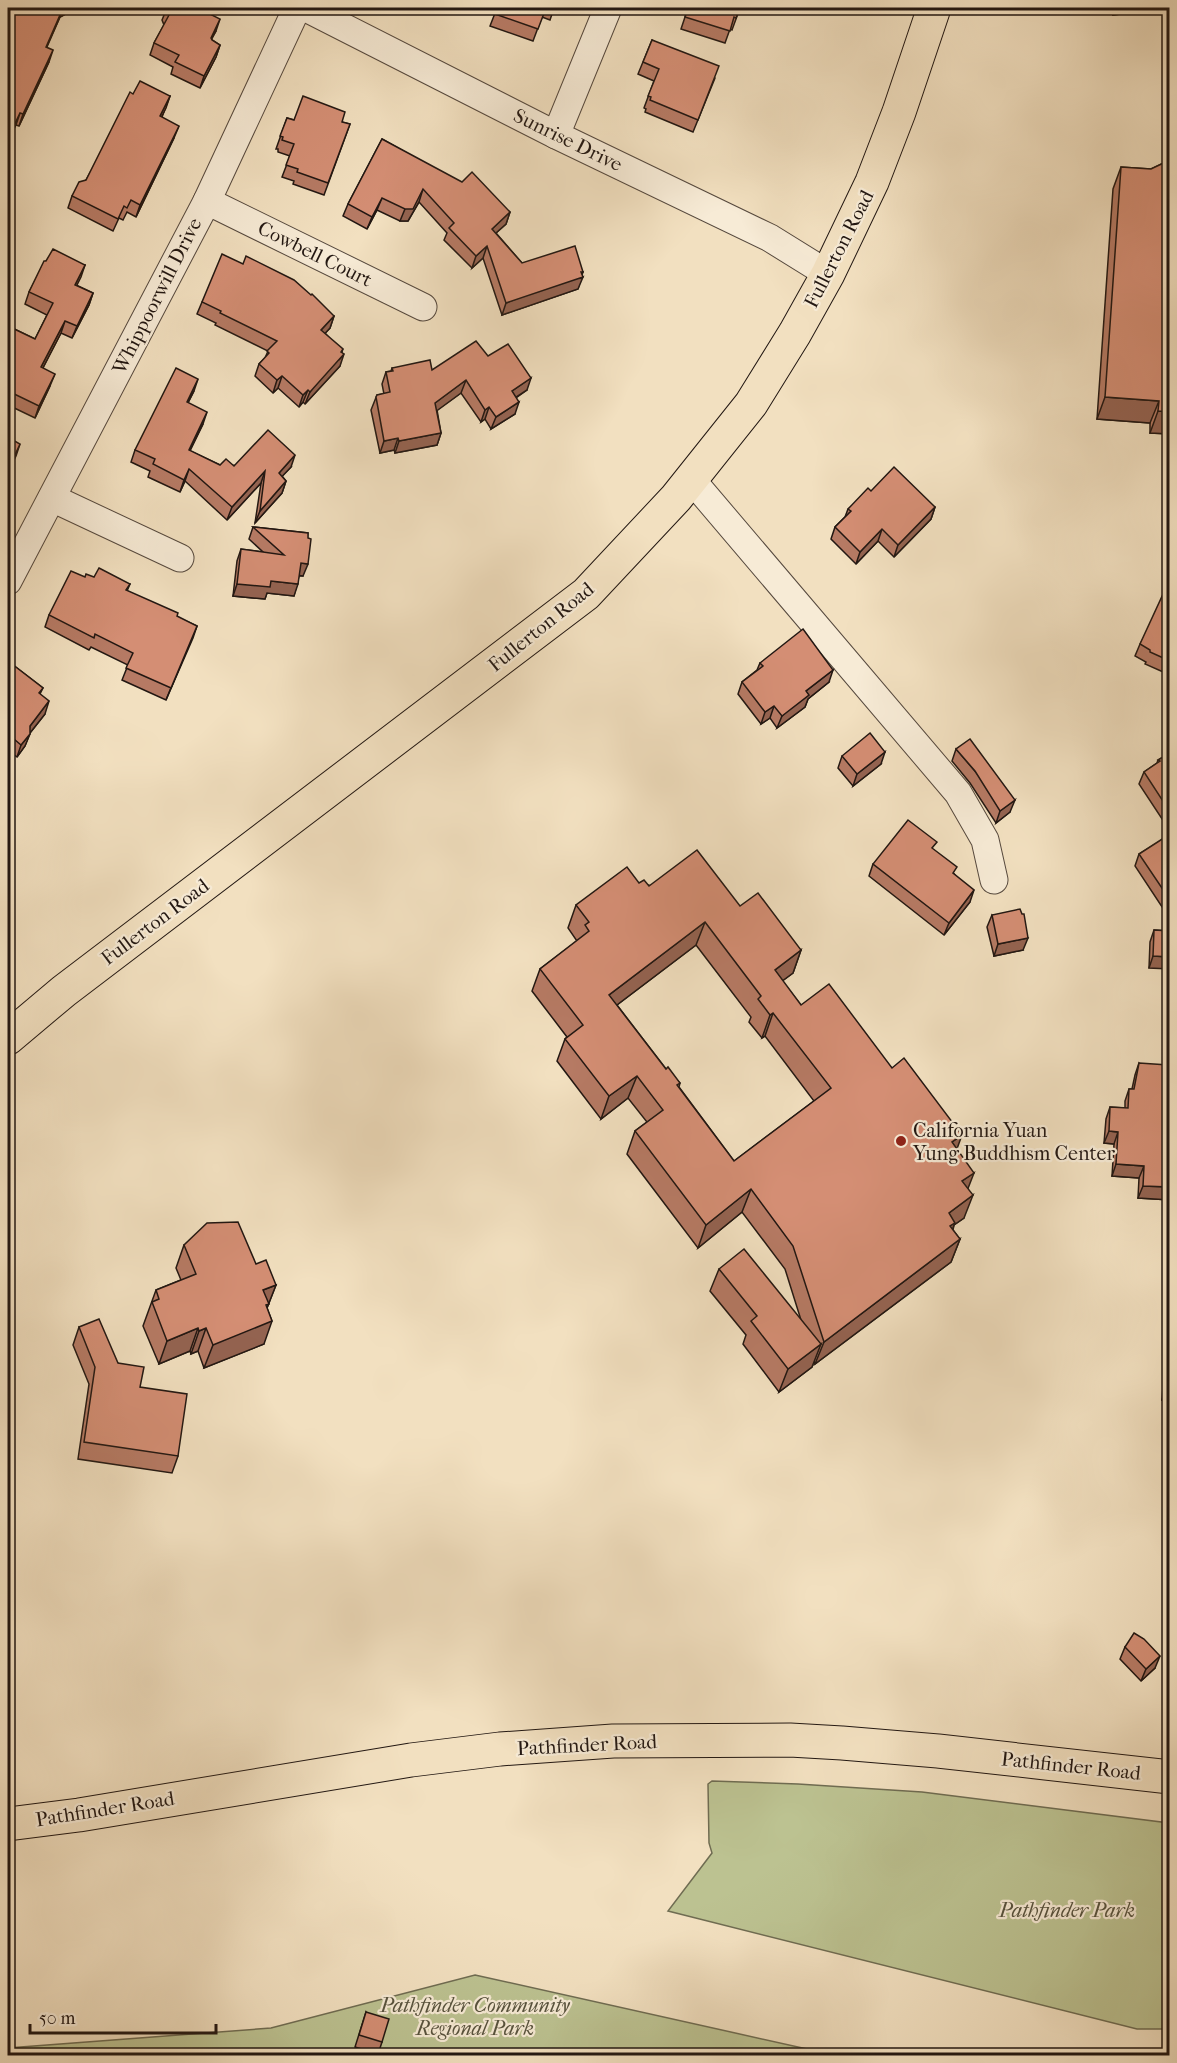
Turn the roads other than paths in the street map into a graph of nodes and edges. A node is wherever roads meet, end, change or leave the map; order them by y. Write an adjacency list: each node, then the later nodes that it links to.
1 (297, 8): 6 (street, Whippoorwill Drive)
2 (306, 8): 5 (street, Sunrise Drive)
3 (608, 8): 5 (street)
4 (934, 8): 7 (main road, Fullerton Road)
5 (556, 135): 7 (street, Sunrise Drive)
6 (207, 201): 8 (street, Cowbell Court); 10 (street, Whippoorwill Drive)
7 (828, 274): 9 (main road, Fullerton Road)
8 (423, 307)
9 (691, 479): 13 (street); 14 (main road, Fullerton Road)
10 (52, 498): 11 (street); 12 (street, Whippoorwill Drive)
11 (180, 558)
12 (8, 581)
13 (994, 880)
14 (8, 1038)
15 (1170, 1777): 16 (main road, Pathfinder Road)
16 (8, 1824)

